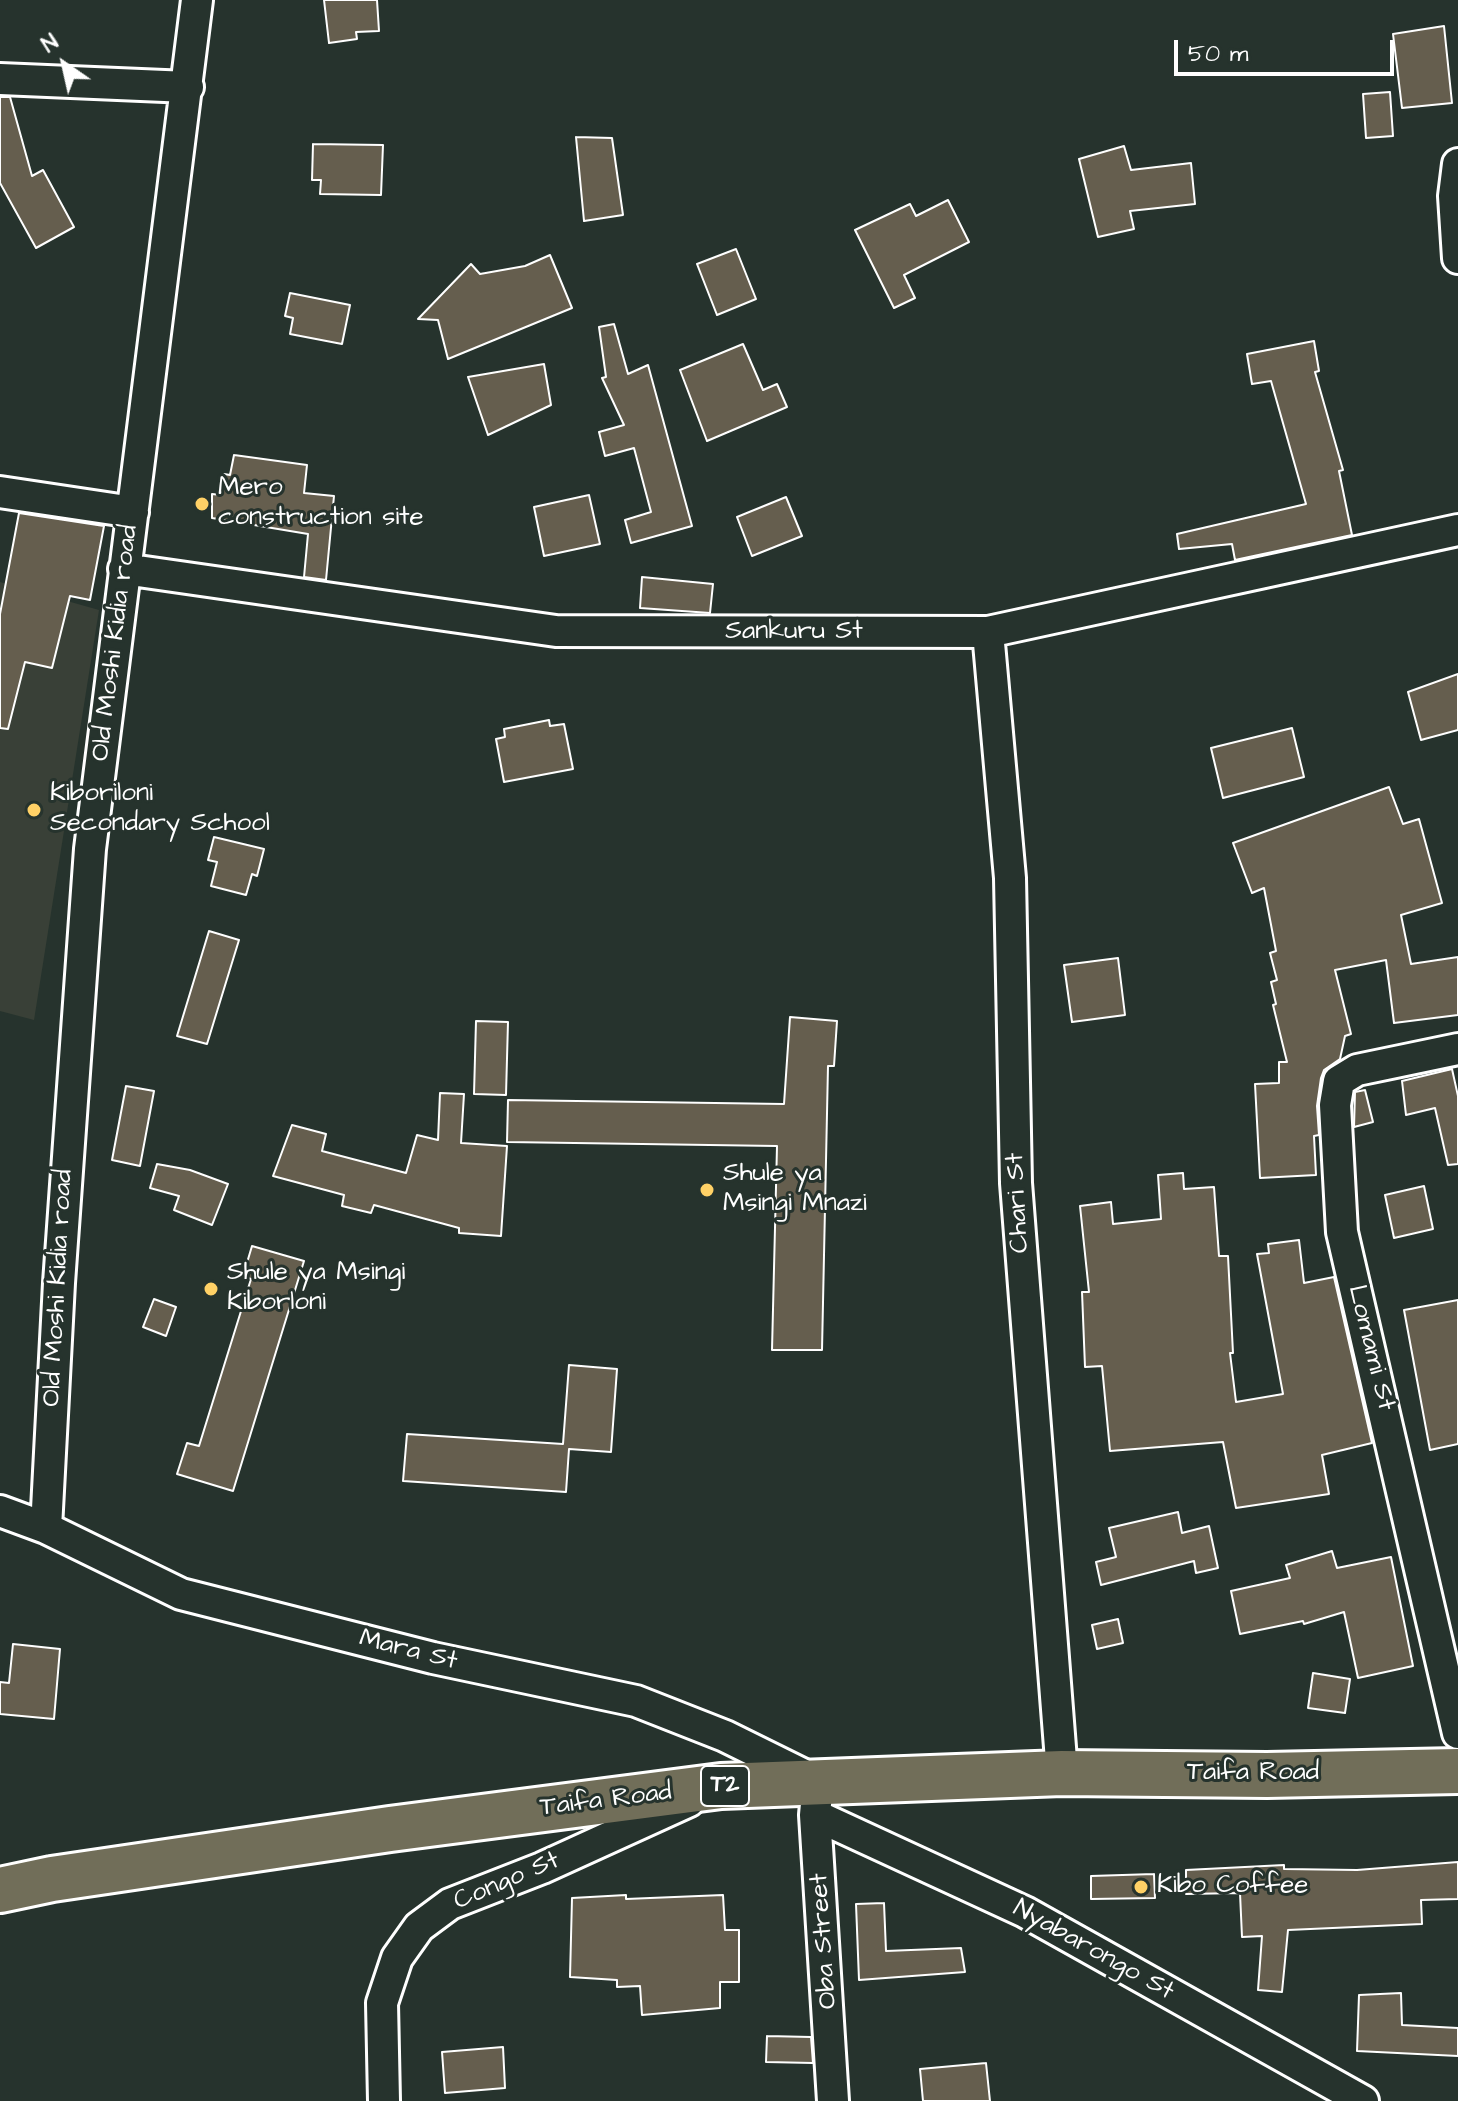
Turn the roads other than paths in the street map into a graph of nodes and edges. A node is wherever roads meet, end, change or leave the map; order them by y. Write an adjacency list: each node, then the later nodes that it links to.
1 (197, 0): 3 (street, Old Moshi Kidia road)
2 (0, 79): 3 (street)
3 (188, 87): 7 (street, Old Moshi Kidia road)
4 (1458, 164): 5 (street)
5 (1458, 258)
6 (0, 492): 7 (street)
7 (133, 512): 9 (street, Old Moshi Kidia road)
8 (1458, 530): 10 (street, Sankuru St)
9 (124, 569): 10 (street, Sankuru St); 13 (street, Old Moshi Kidia road)
10 (988, 632): 16 (street, Chari St)
11 (1458, 1049): 14 (street, Lomami St)
12 (0, 1511): 13 (street, Mara St)
13 (46, 1528): 18 (street, Mara St)
14 (1458, 1733)
15 (1458, 1771): 16 (highway, Taifa Road / T2)
16 (1062, 1773): 18 (highway, Taifa Road / T2)
17 (721, 1786): 18 (highway, Taifa Road / T2); 19 (highway, Taifa Road / T2); 20 (street, Congo St)
18 (817, 1798): 21 (street, Oba Street); 22 (street, Nyabarongo St)
19 (0, 1890)
20 (384, 2101)
21 (833, 2101)
22 (1363, 2101)

